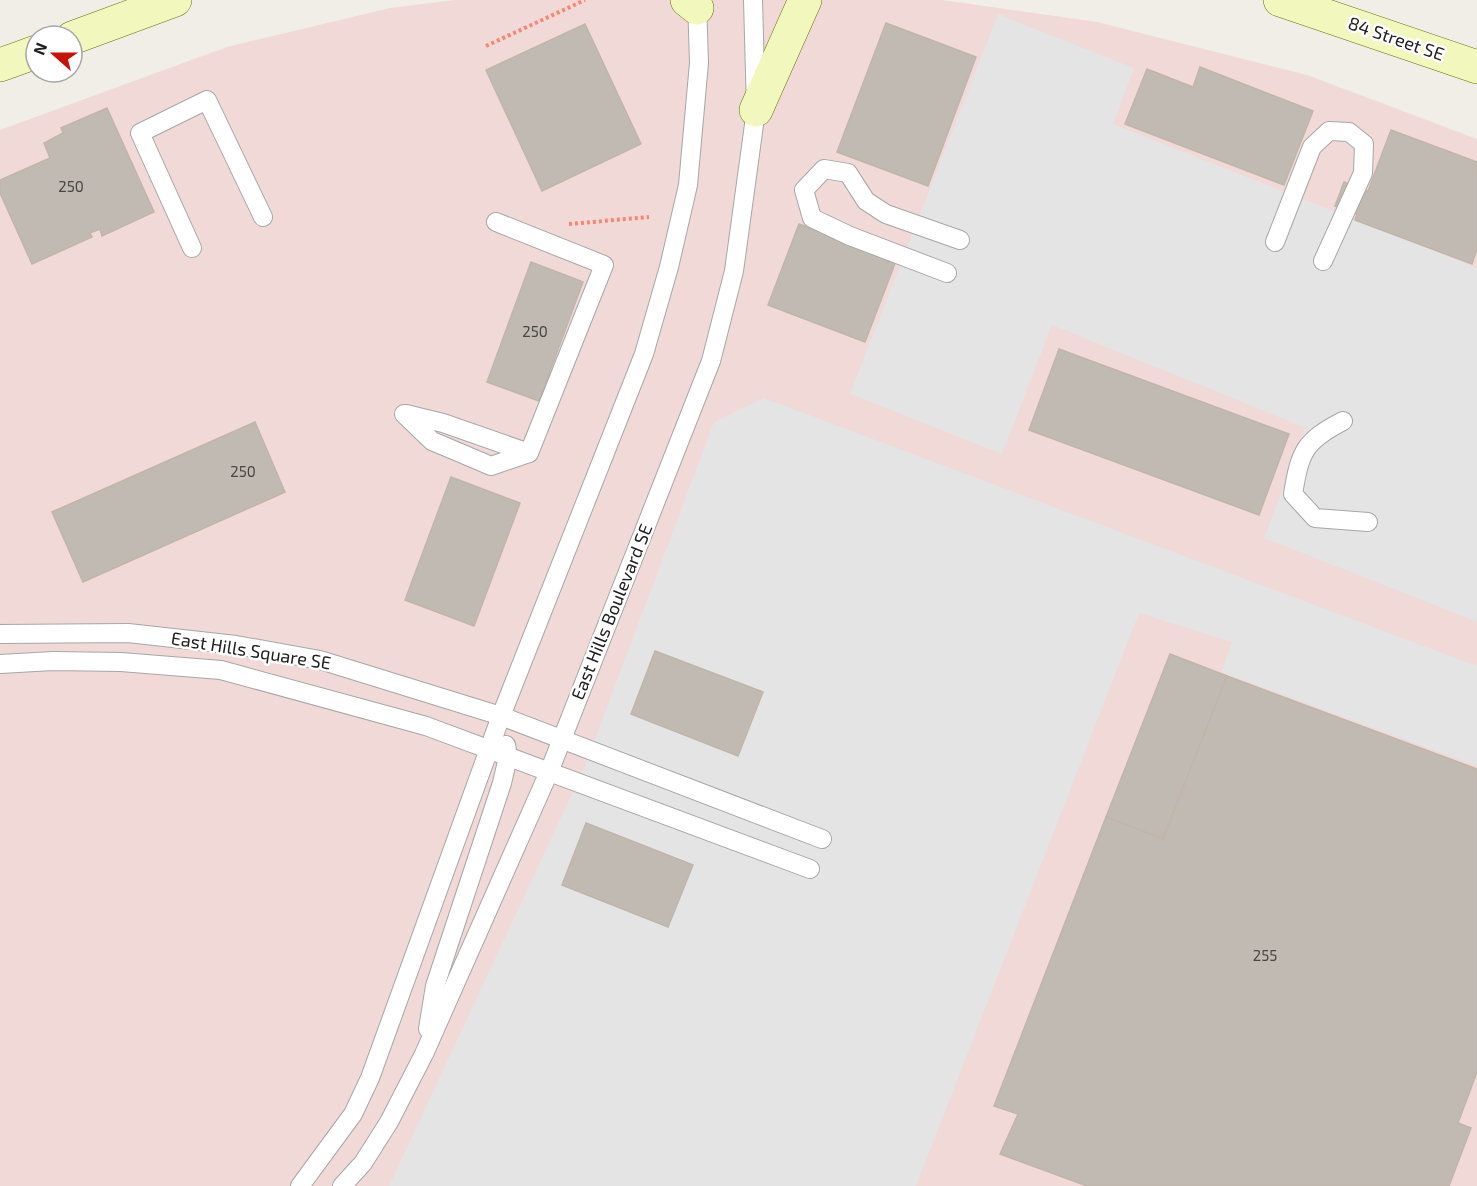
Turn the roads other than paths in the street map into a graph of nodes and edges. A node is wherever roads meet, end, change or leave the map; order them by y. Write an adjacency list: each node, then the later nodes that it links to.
1 (175, 0): 6 (street)
2 (753, 0): 10 (lane, East Hills Boulevard SE)
3 (805, 0): 10 (street)
4 (1280, 0): 9 (street, 84 Street SE)
5 (694, 3): 23 (lane)
6 (84, 34)
7 (24, 56): 8 (street)
8 (0, 65)
9 (1477, 67)
10 (756, 110): 24 (lane, East Hills Boulevard SE)
11 (263, 217): 15 (lane)
12 (496, 222): 19 (lane)
13 (960, 240): 17 (lane)
14 (1275, 242): 16 (lane)
15 (192, 248)
16 (1323, 261)
17 (947, 273)
18 (1343, 421): 20 (lane)
19 (529, 453): 19 (lane)
20 (1368, 522)
21 (0, 634): 23 (lane, East Hills Square SE)
22 (0, 664): 25 (lane, East Hills Square SE)
23 (501, 716): 24 (lane, East Hills Square SE); 25 (lane); 26 (lane)
24 (561, 739): 27 (lane, East Hills Boulevard SE); 28 (lane, East Hills Square SE)
25 (488, 750): 26 (lane, East Hills Square SE); 31 (lane)
26 (508, 757): 27 (lane, East Hills Square SE); 30 (lane)
27 (549, 772): 29 (lane, East Hills Square SE); 30 (lane, East Hills Boulevard SE)
28 (822, 839)
29 (810, 869)
30 (424, 1054): 32 (lane, East Hills Boulevard SE)
31 (300, 1186)
32 (342, 1186)

